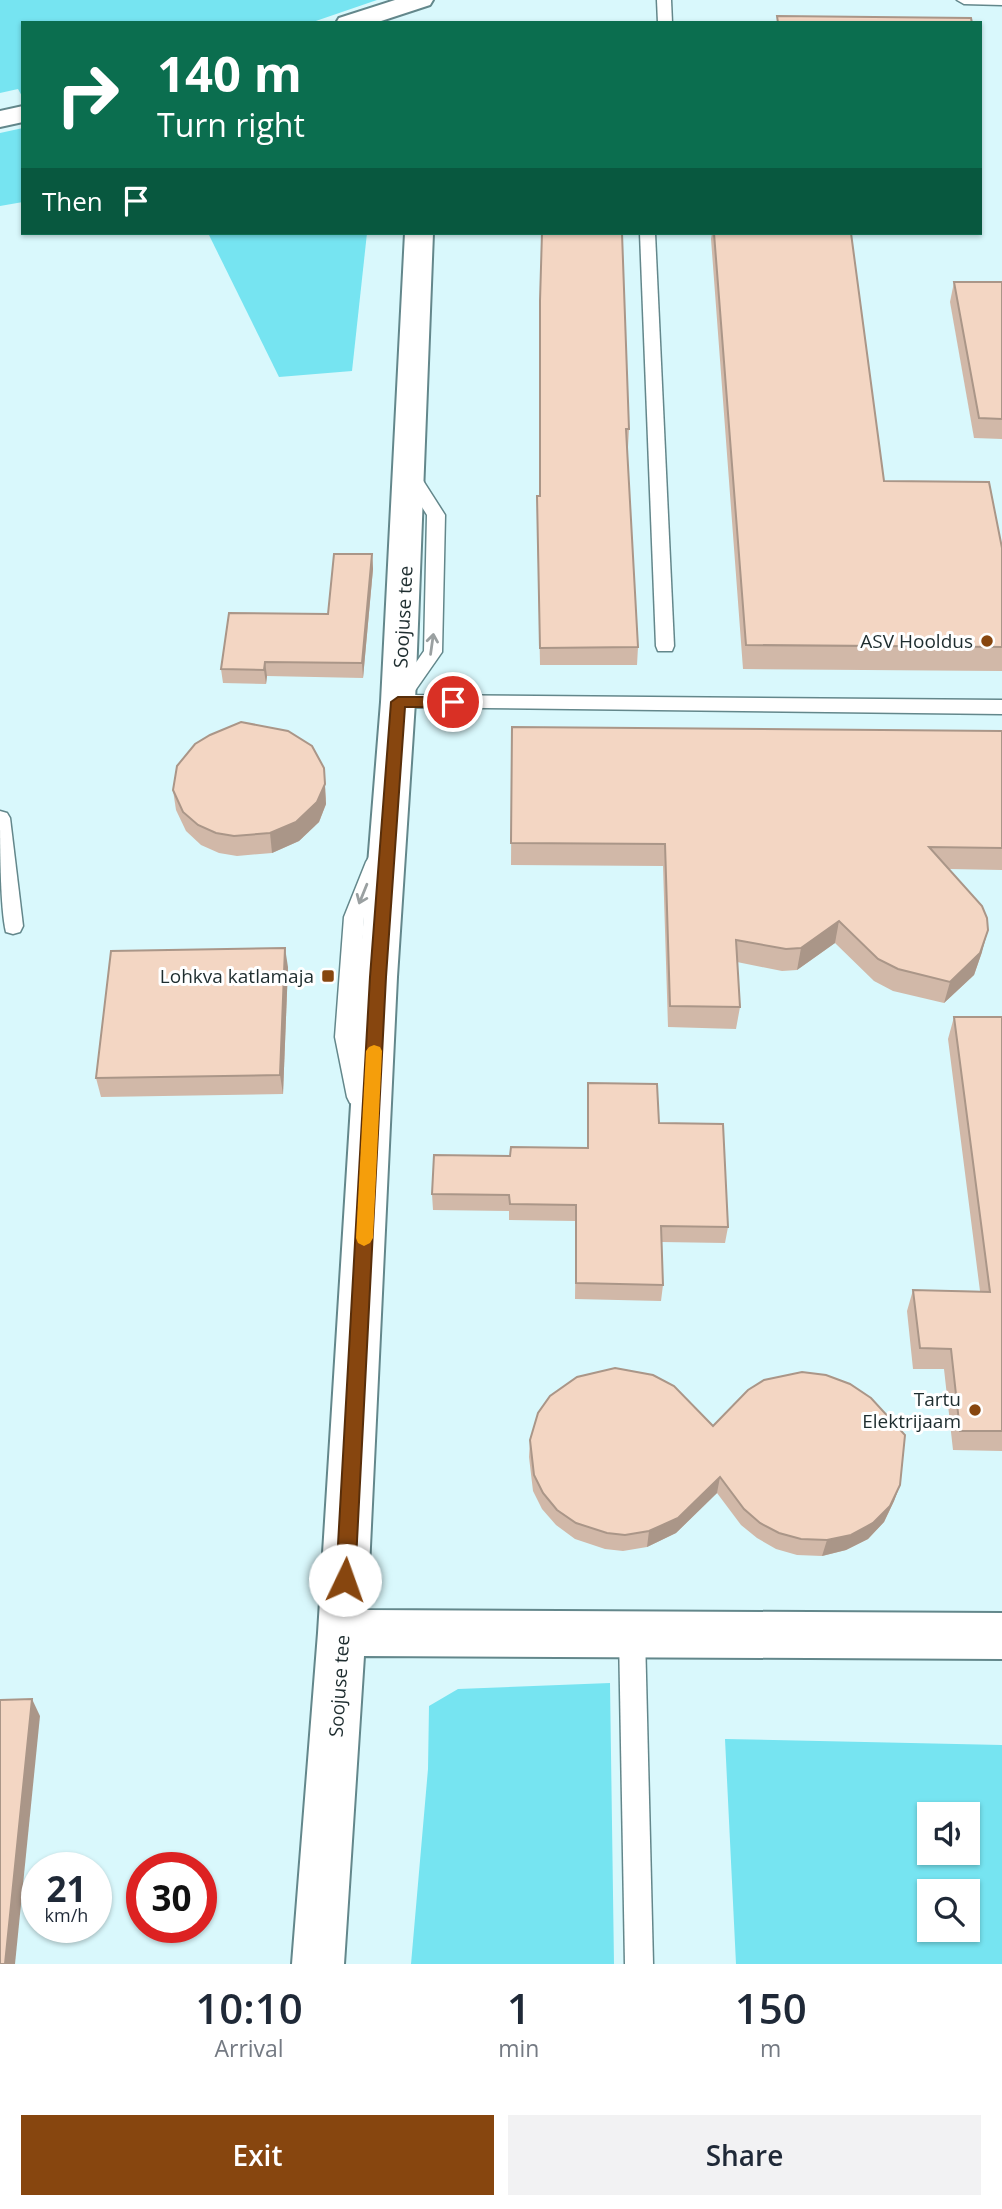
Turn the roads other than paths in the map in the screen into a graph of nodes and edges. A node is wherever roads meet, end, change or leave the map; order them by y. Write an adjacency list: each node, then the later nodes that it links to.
1 (421, 0): 6 (street)
2 (429, 0): 7 (street)
3 (664, 0): 8 (lane)
4 (964, 0): 5 (lane)
5 (1002, 1)
6 (354, 21)
7 (428, 21)
8 (665, 21)
9 (21, 114): 10 (street)
10 (0, 119)
11 (419, 235): 14 (street, Soojuse tee)
12 (647, 235): 13 (lane)
13 (665, 646)
14 (398, 702): 15 (lane); 18 (street, Soojuse tee)
15 (1002, 707)
16 (0, 818): 17 (lane)
17 (13, 926)
18 (342, 1633): 19 (street); 21 (street, Soojuse tee)
19 (632, 1635): 20 (street); 22 (lane)
20 (1002, 1636)
21 (318, 1964)
22 (639, 1964)

